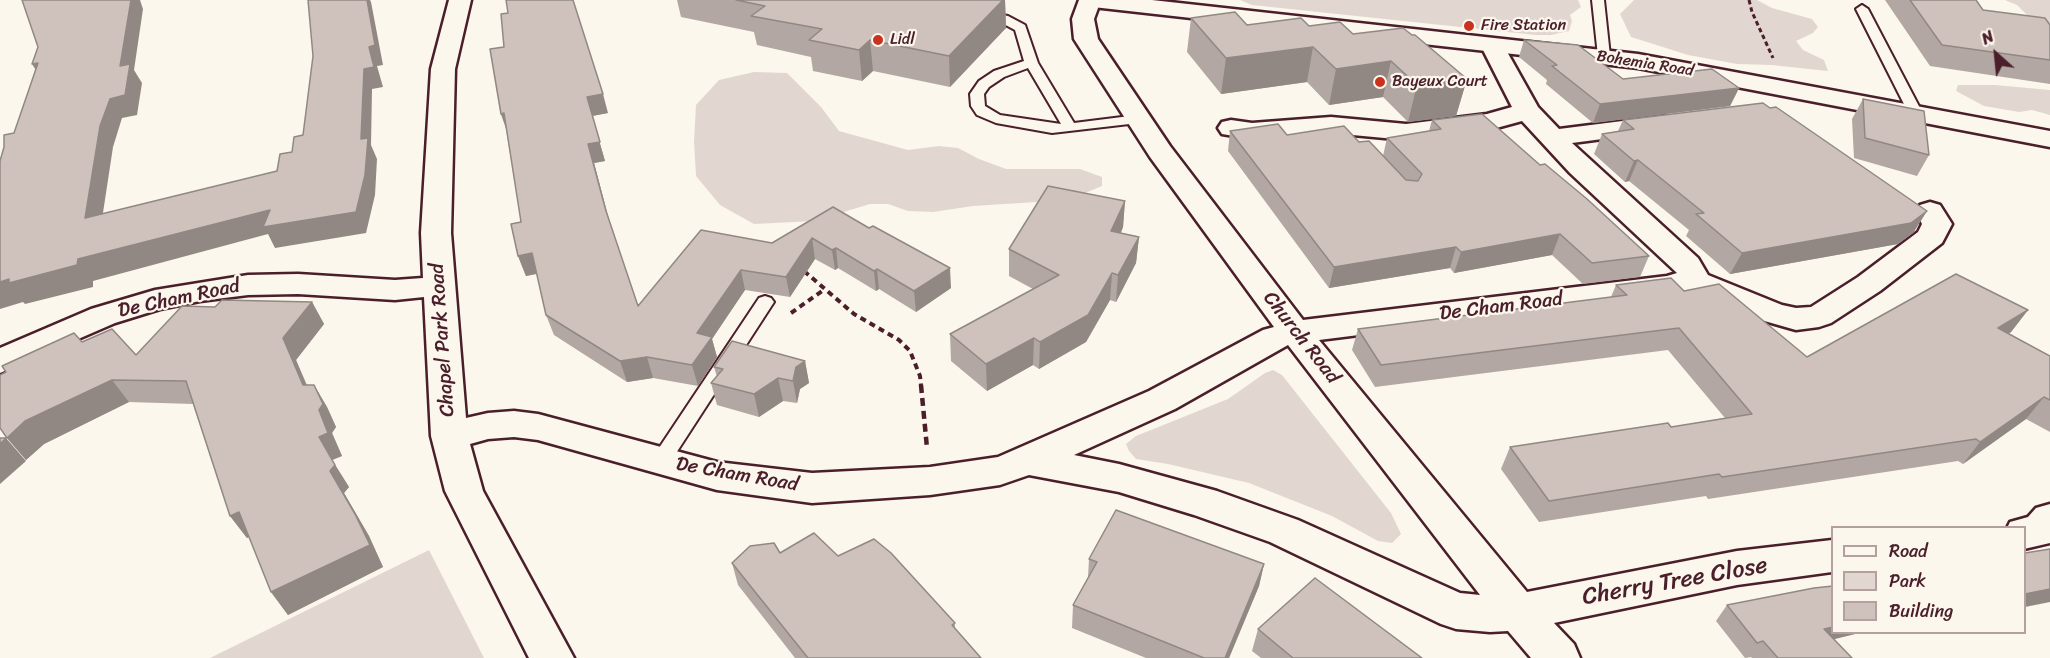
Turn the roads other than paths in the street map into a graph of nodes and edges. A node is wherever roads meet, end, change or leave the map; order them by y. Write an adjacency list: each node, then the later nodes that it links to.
1 (460, 0): 20 (main road, Chapel Park Road)
2 (1091, 0): 4 (main road, Bohemia Road); 12 (main road, Church Road)
3 (1598, 0): 8 (lane)
4 (1184, 5): 7 (main road, Bohemia Road)
5 (1862, 9): 11 (lane)
6 (970, 13): 9 (lane)
7 (1493, 46): 8 (main road, Bohemia Road); 10 (main road)
8 (1604, 56): 11 (main road, Bohemia Road)
9 (1031, 63): 14 (lane); 14 (lane)
10 (1527, 111): 15 (main road); 16 (main road)
11 (1916, 114): 17 (main road, Bohemia Road)
12 (1138, 119): 14 (lane); 22 (main road, Church Road)
13 (1692, 121): 16 (main road)
14 (1070, 128)
15 (1231, 128)
16 (1551, 138): 19 (main road)
17 (2050, 139)
18 (1930, 211): 19 (main road)
19 (1692, 279): 22 (main road, De Cham Road)
20 (439, 286): 23 (main road, De Cham Road); 24 (main road, Chapel Park Road)
21 (765, 302): 26 (lane)
22 (1295, 332): 25 (main road, De Cham Road); 30 (main road, Church Road)
23 (0, 361)
24 (449, 436): 26 (main road, De Cham Road); 31 (main road, Chapel Park Road)
25 (1028, 461): 26 (main road, De Cham Road); 30 (main road)
26 (660, 462)
27 (2050, 519): 28 (main road)
28 (2026, 533)
29 (1831, 556): 30 (main road, Cherry Tree Close)
30 (1518, 612): 32 (main road, Church Road)
31 (552, 658)
32 (1558, 658)

